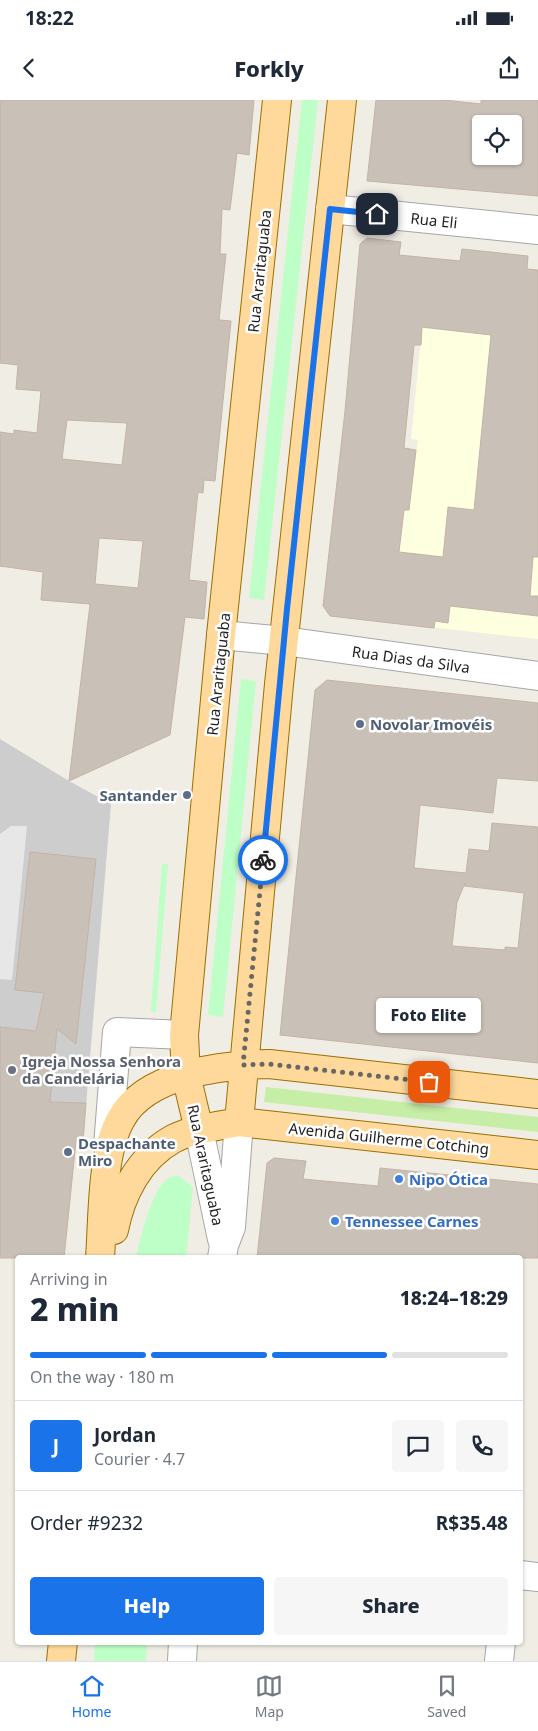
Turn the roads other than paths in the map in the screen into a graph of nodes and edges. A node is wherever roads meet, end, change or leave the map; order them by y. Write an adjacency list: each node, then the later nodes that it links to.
1 (277, 100): 5 (main road, Rua Araritaguaba)
2 (342, 100): 3 (main road, Rua Araritaguaba)
3 (330, 209): 4 (street, Rua Eli); 6 (main road, Rua Araritaguaba)
4 (538, 230)
5 (222, 635): 6 (street, Rua Dias da Silva); 8 (main road, Rua Araritaguaba)
6 (284, 641): 7 (street, Rua Dias da Silva); 9 (main road, Rua Araritaguaba)
7 (538, 676)
8 (184, 1035): 10 (main road, Rua Araritaguaba); 15 (street)
9 (243, 1065): 10 (main road); 11 (main road); 12 (main road, Rua Araritaguaba)
10 (186, 1075): 13 (main road, Rua Araritaguaba); 15 (main road)
11 (538, 1094)
12 (239, 1122): 13 (main road, Avenida Guilherme Cotching); 14 (main road, Avenida Guilherme Cotching); 16 (street, Rua Araritaguaba)
13 (199, 1130): 16 (street, Rua Araritaguaba); 18 (main road, Avenida Guilherme Cotching)
14 (538, 1154)
15 (107, 1160): 17 (main road)
16 (223, 1251)
17 (100, 1255)
18 (108, 1255)
19 (523, 1575): 20 (street)
20 (538, 1577)
21 (63, 1645): 24 (main road)
22 (183, 1645): 25 (street)
23 (501, 1645): 26 (street)
24 (61, 1661)
25 (182, 1661)
26 (499, 1661)

